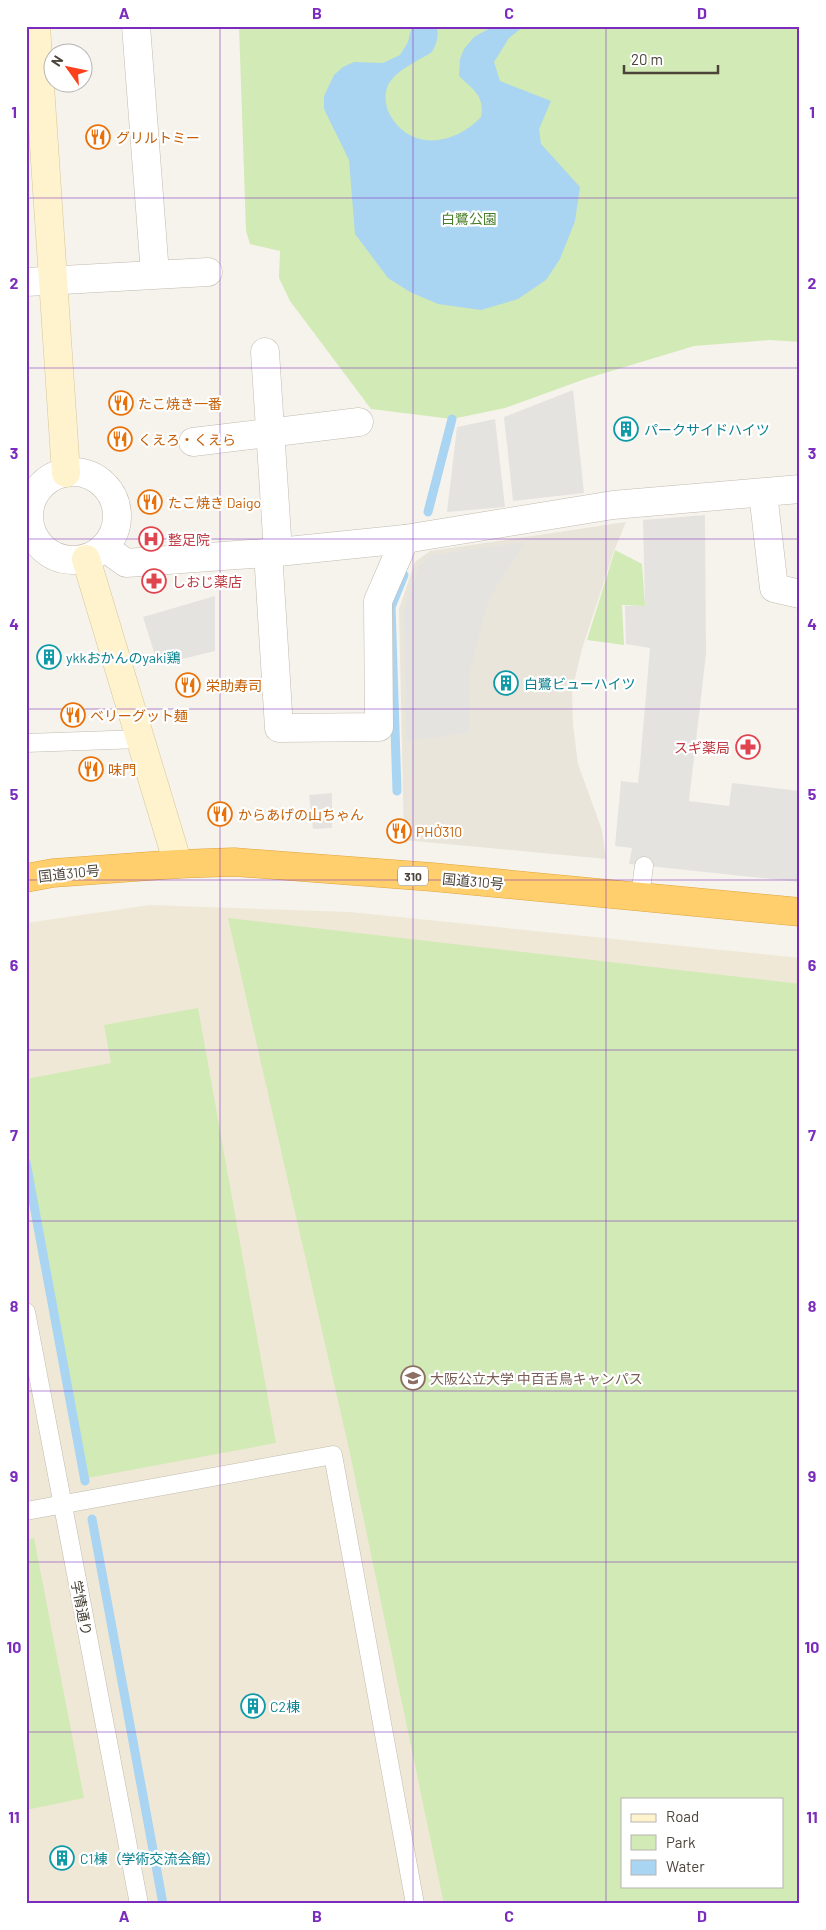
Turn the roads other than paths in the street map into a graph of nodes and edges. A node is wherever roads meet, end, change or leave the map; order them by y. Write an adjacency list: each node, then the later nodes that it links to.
1 (36, 26): 5 (street)
2 (136, 26): 4 (street)
3 (208, 272): 4 (street)
4 (154, 274): 5 (street)
5 (54, 280): 6 (street); 11 (street)
6 (26, 282)
7 (265, 352): 9 (street)
8 (359, 422): 9 (street)
9 (270, 432): 10 (street); 16 (street)
10 (193, 442)
11 (66, 473): 15 (street); 17 (street)
12 (800, 489): 13 (street)
13 (763, 493): 14 (street); 18 (street)
14 (405, 539): 16 (street); 16 (street)
15 (31, 546): 17 (street)
16 (273, 552): 17 (street)
17 (95, 553): 19 (street)
18 (800, 594)
19 (140, 739): 20 (lane); 21 (street)
20 (26, 743)
21 (178, 864): 23 (highway, 国道310号 / 310); 24 (highway, 国道310号 / 310)
22 (644, 866): 24 (lane)
23 (26, 878)
24 (640, 896): 25 (highway, 国道310号 / 310)
25 (800, 912)
26 (26, 1312): 27 (lane, 学情通り)
27 (62, 1505): 28 (lane); 29 (lane, 学情通り); 30 (lane)
28 (26, 1512)
29 (139, 1904)
30 (415, 1904)

